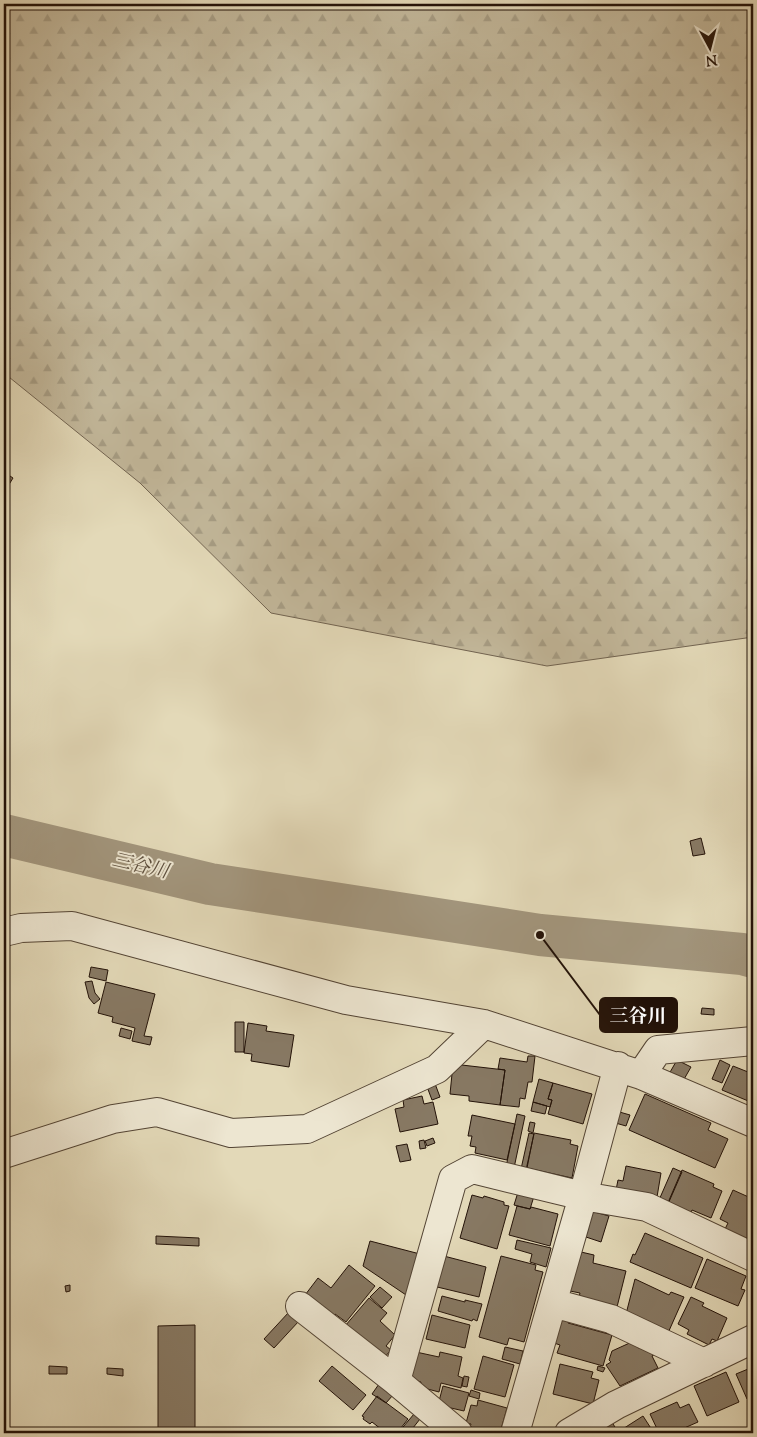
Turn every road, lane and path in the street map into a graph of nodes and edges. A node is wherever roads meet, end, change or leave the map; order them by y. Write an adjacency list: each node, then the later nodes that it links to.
1 (4, 932): 2 (street)
2 (484, 1024): 4 (street); 6 (street)
3 (753, 1042): 4 (street)
4 (630, 1071): 5 (street); 7 (street)
5 (753, 1123)
6 (4, 1154)
7 (583, 1196): 8 (street); 9 (street); 13 (street)
8 (753, 1257)
9 (553, 1303): 12 (street); 15 (street)
10 (300, 1306): 13 (street)
11 (753, 1339): 12 (street)
12 (704, 1363): 16 (street)
13 (396, 1381): 14 (street)
14 (458, 1433)
15 (515, 1433)
16 (569, 1433)

